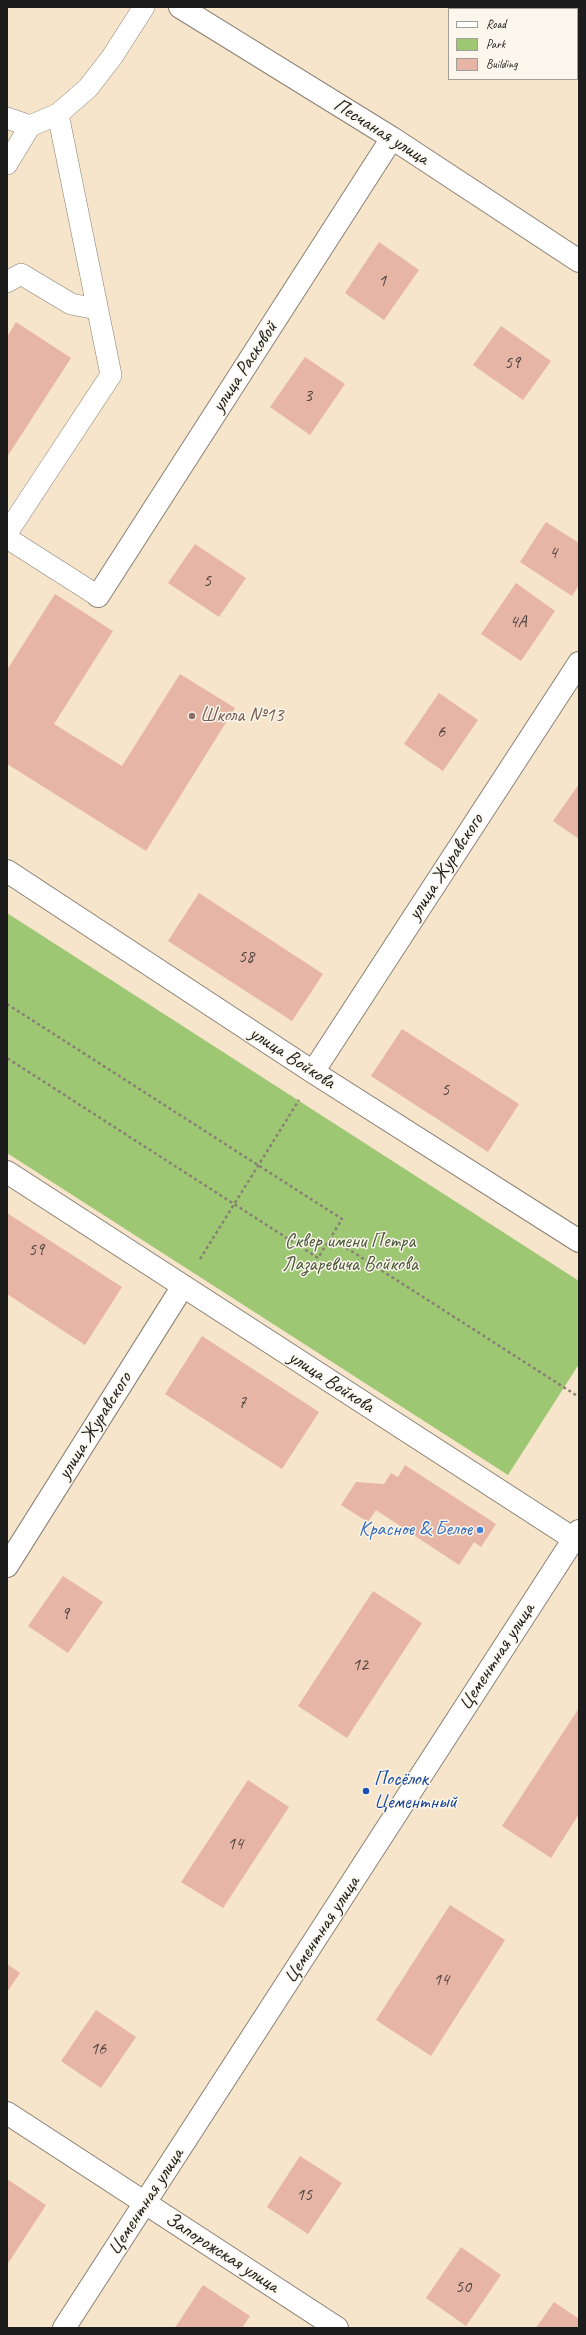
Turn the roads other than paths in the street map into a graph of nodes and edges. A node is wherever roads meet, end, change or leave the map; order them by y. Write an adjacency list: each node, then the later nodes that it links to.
1 (144, 7): 3 (lane)
2 (180, 7): 6 (street, Песчаная улица)
3 (58, 114): 5 (lane); 10 (lane)
4 (7, 118): 5 (lane)
5 (30, 126): 7 (lane)
6 (392, 138): 8 (street, Песчаная улица); 13 (street, улица Расковой)
7 (7, 164)
8 (579, 261)
9 (7, 282): 10 (lane)
10 (97, 309): 11 (lane)
11 (7, 533)
12 (7, 538): 13 (lane)
13 (98, 596)
14 (579, 662): 16 (street, улица Журавского)
15 (7, 871): 16 (street, улица Войкова)
16 (313, 1072): 18 (street, улица Войкова)
17 (7, 1172): 19 (street, улица Войкова)
18 (579, 1241)
19 (183, 1286): 20 (street, улица Войкова); 21 (street, улица Журавского)
20 (576, 1535): 23 (street, Цементная улица)
21 (7, 1566)
22 (7, 2113): 23 (street, Запорожская улица)
23 (145, 2203): 24 (street, Цементная улица); 25 (street, Запорожская улица)
24 (64, 2328)
25 (337, 2328)

